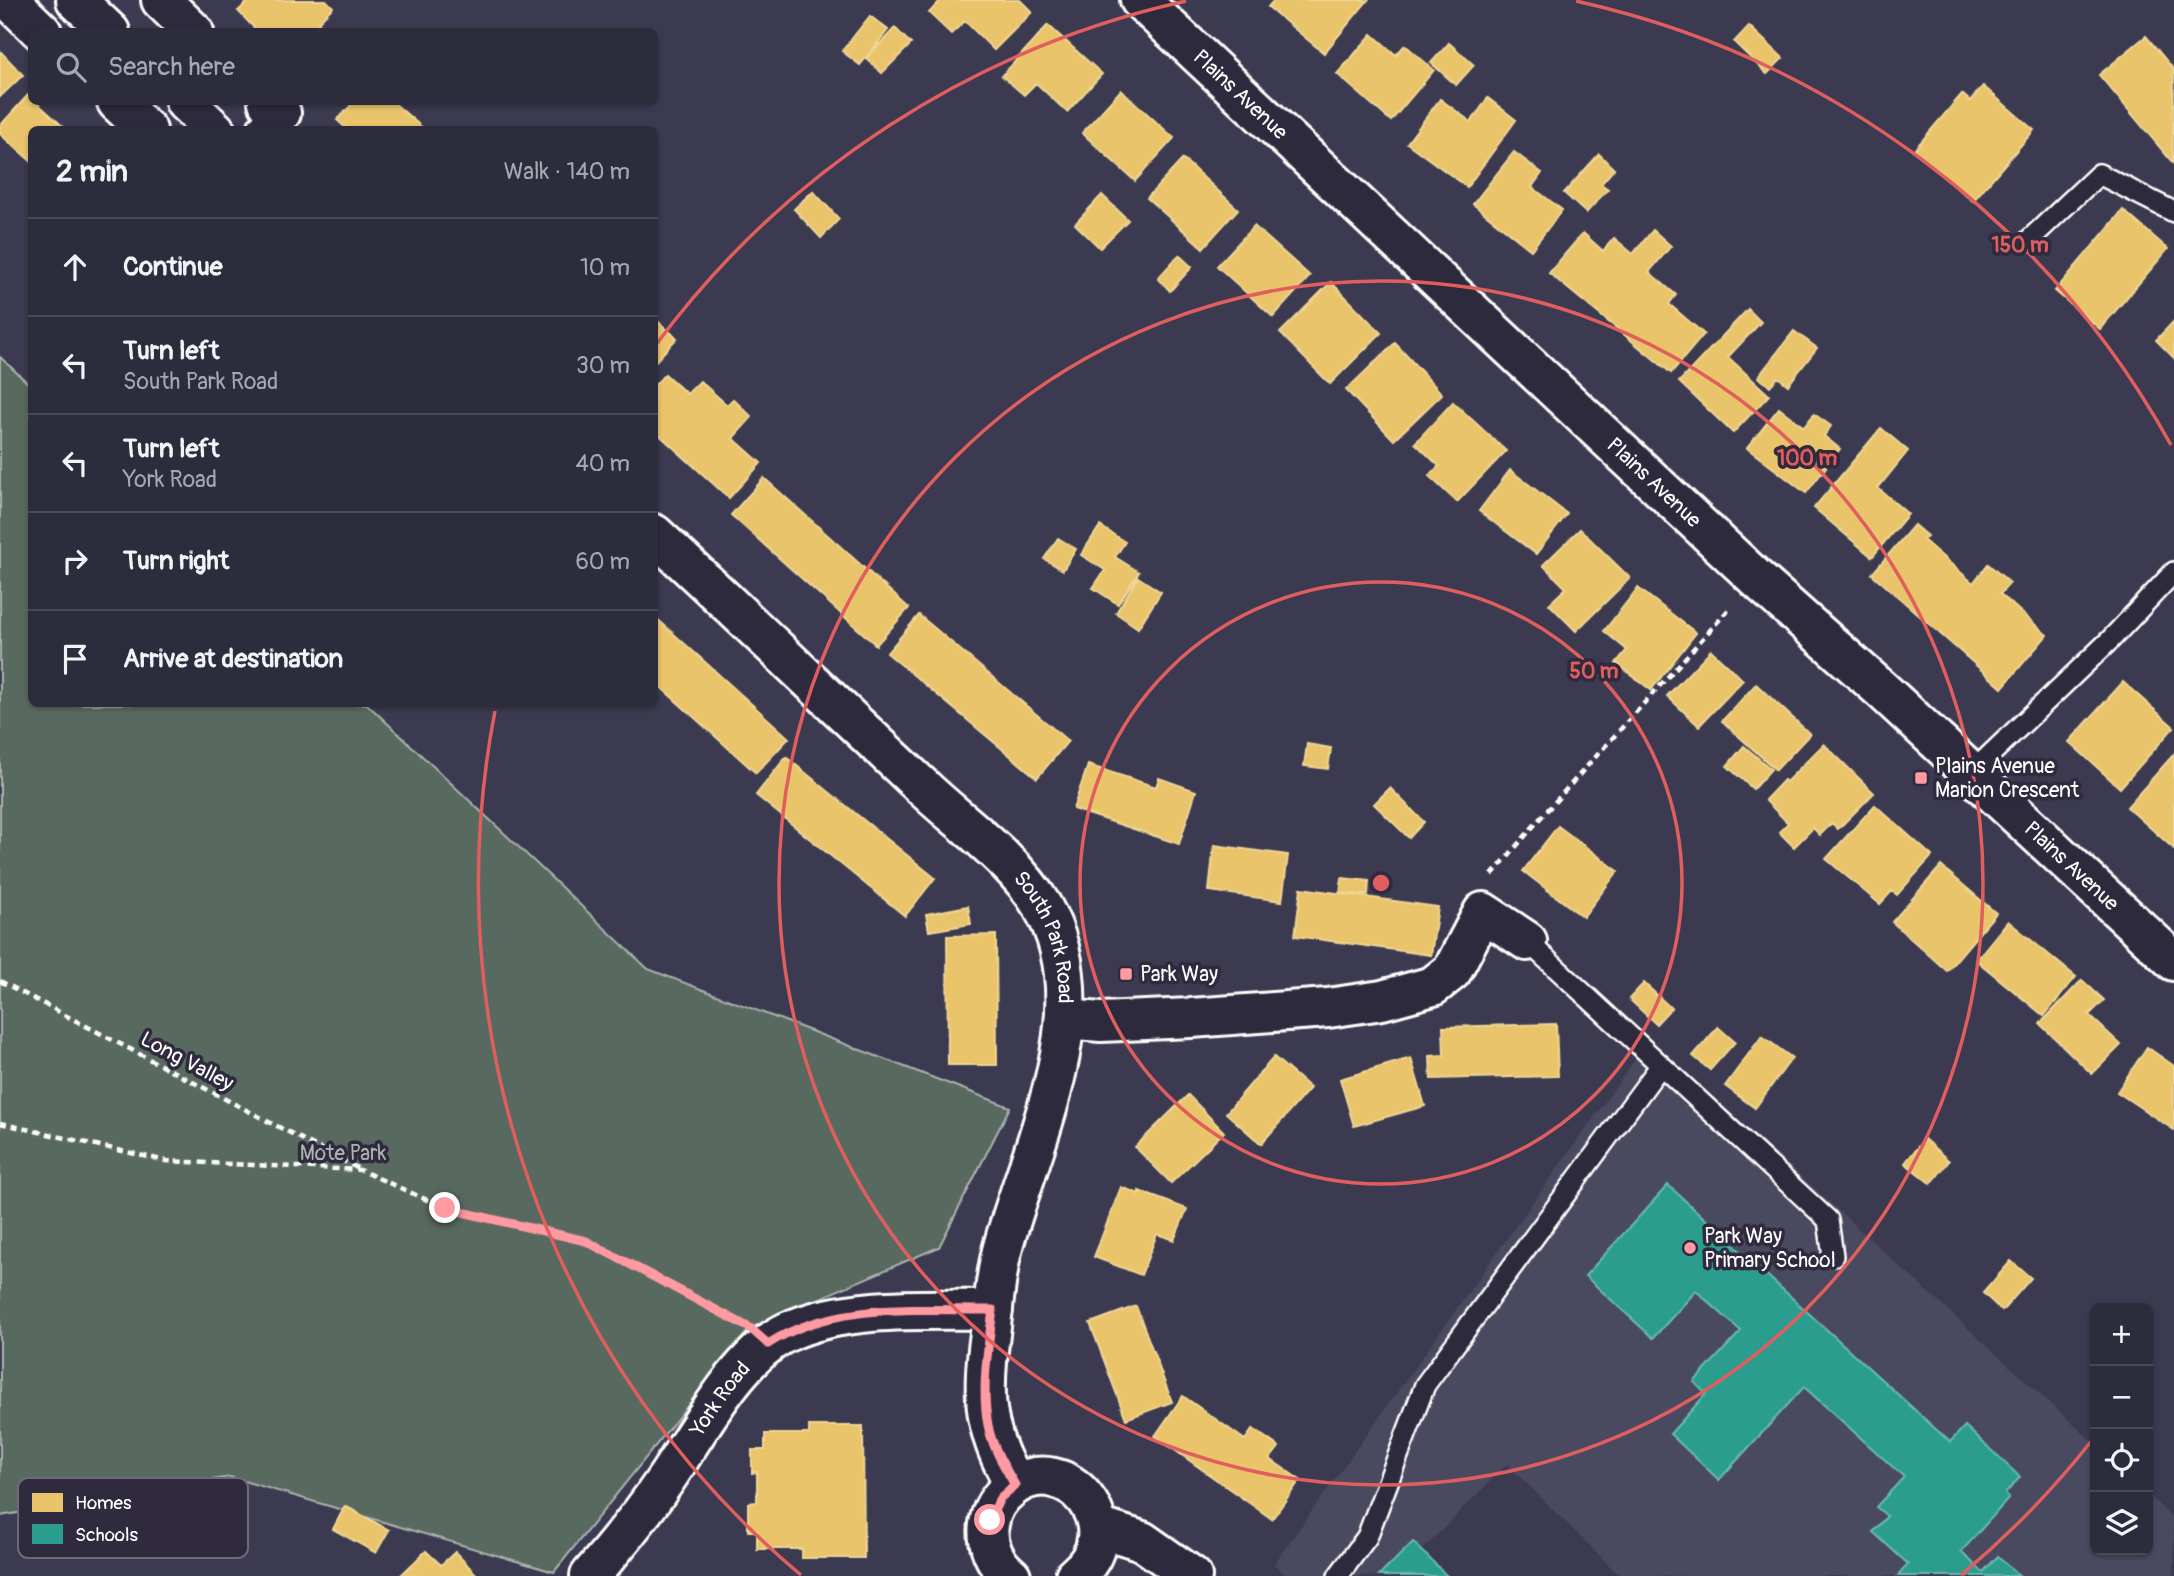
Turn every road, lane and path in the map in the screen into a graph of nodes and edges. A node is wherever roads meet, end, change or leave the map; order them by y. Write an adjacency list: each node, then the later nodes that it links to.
1 (9, 0): 5 (street)
2 (76, 0): 6 (street)
3 (161, 0): 7 (street)
4 (1140, 0): 18 (street, Plains Avenue)
5 (39, 28)
6 (106, 28)
7 (190, 28)
8 (120, 105): 11 (street)
9 (188, 105): 12 (street)
10 (272, 105): 13 (street)
11 (143, 126)
12 (211, 126)
13 (270, 126)
14 (2174, 212): 15 (lane)
15 (2029, 240)
16 (658, 538): 24 (street, South Park Road)
17 (2174, 572): 19 (lane)
18 (1757, 579): 19 (street, Plains Avenue); 20 (path)
19 (1970, 774): 22 (street, Plains Avenue)
20 (1483, 912): 21 (street); 24 (street)
21 (1527, 941): 25 (lane)
22 (2174, 961)
23 (0, 981): 27 (path, Long Valley)
24 (1065, 1019): 29 (street, South Park Road)
25 (1661, 1065): 28 (lane); 37 (lane)
26 (0, 1123): 27 (path)
27 (360, 1170): 30 (path, Long Valley)
28 (1833, 1256)
29 (993, 1310): 30 (street, York Road); 31 (street, South Park Road)
30 (768, 1344): 33 (street, York Road)
31 (1015, 1485): 32 (street); 34 (street)
32 (1098, 1527): 35 (street); 36 (street)
33 (590, 1576)
34 (1011, 1576)
35 (1075, 1576)
36 (1192, 1576)
37 (1338, 1576)

